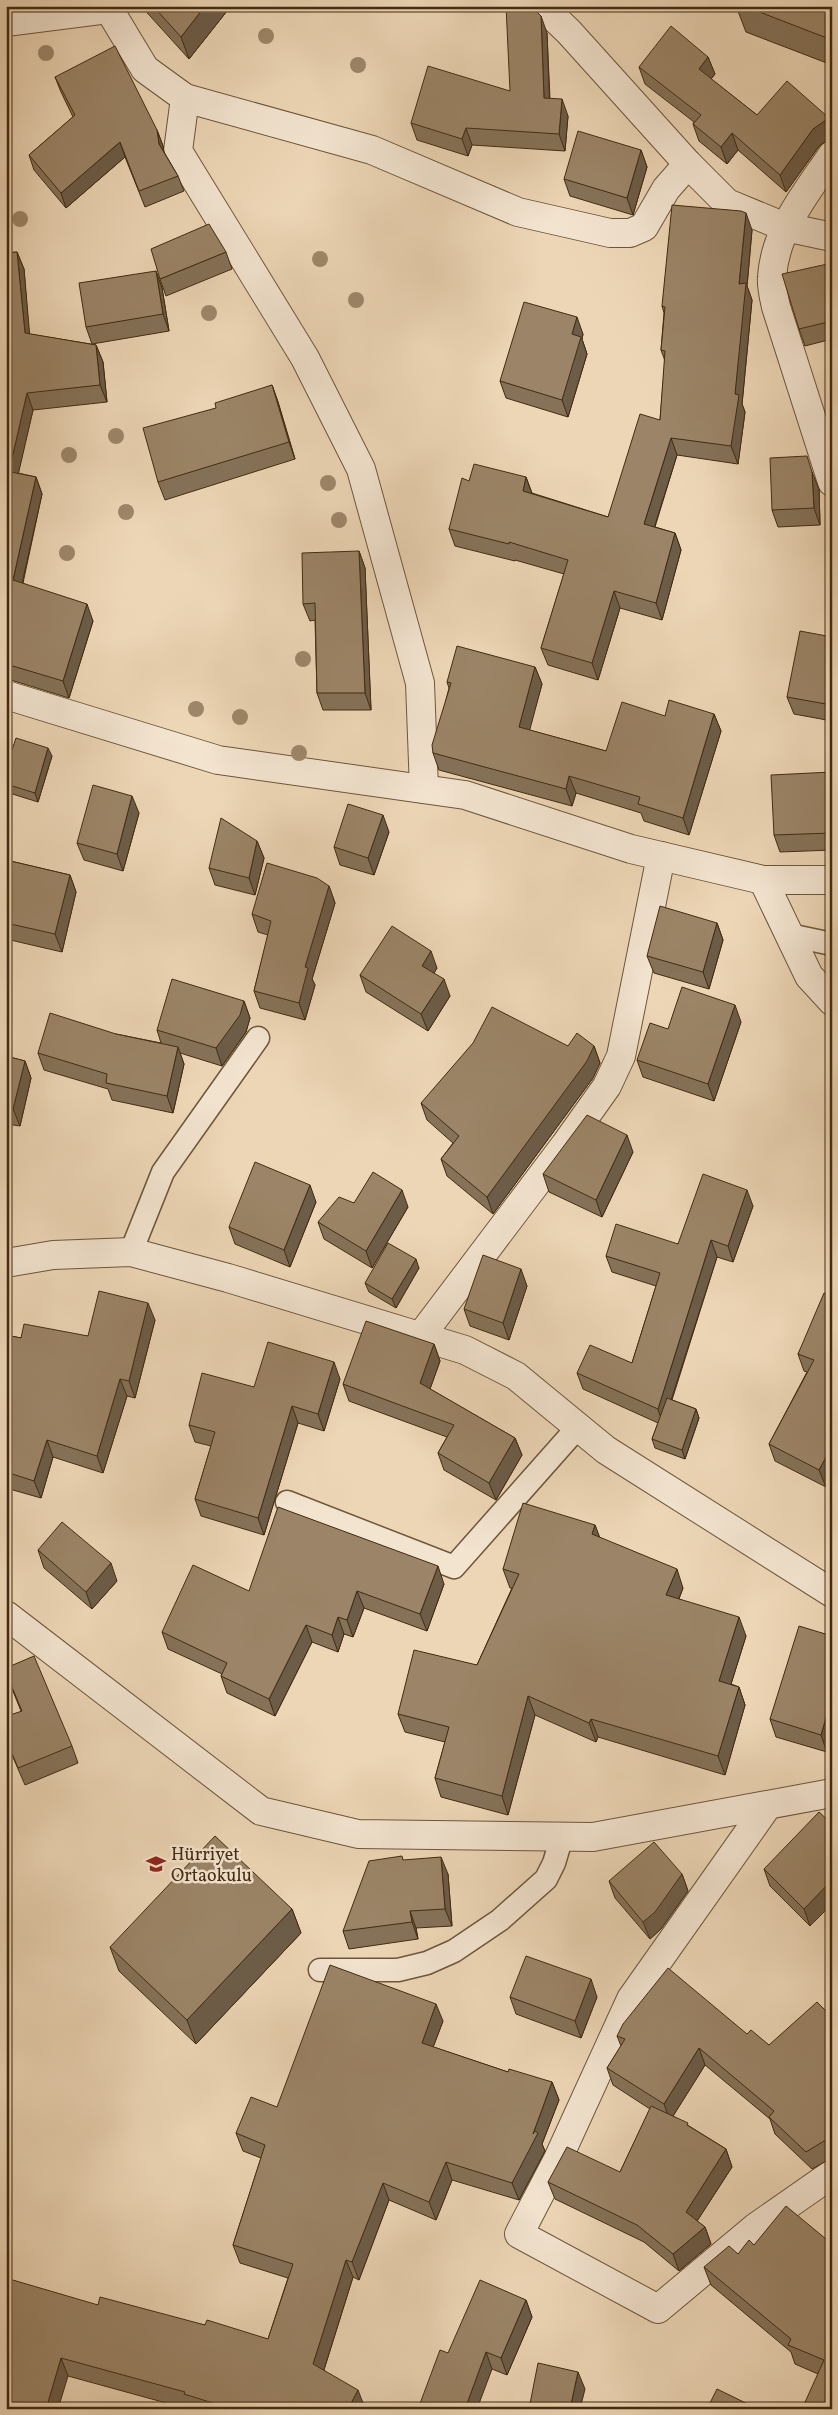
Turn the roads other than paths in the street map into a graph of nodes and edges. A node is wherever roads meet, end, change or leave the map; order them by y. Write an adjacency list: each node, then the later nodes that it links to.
1 (542, 6): 6 (street)
2 (108, 8): 3 (street); 4 (street)
3 (6, 22)
4 (186, 98): 6 (street); 11 (street)
5 (832, 154): 7 (street)
6 (688, 164): 7 (street)
7 (785, 227): 8 (street); 9 (street)
8 (832, 237)
9 (832, 482)
10 (6, 695): 11 (street)
11 (424, 789): 12 (street)
12 (661, 856): 13 (street); 21 (street)
13 (763, 880): 14 (street); 15 (street)
14 (832, 880)
15 (789, 935): 16 (lane); 17 (street)
16 (832, 944)
17 (832, 1001)
18 (258, 1038): 19 (lane)
19 (131, 1252): 20 (street); 21 (street)
20 (6, 1263)
21 (420, 1336): 22 (street)
22 (578, 1427): 23 (lane); 24 (street)
23 (288, 1502)
24 (832, 1593)
25 (6, 1615): 28 (street)
26 (832, 1793): 27 (street)
27 (768, 1805): 28 (street); 30 (street)
28 (562, 1836): 29 (lane)
29 (320, 1970)
30 (832, 2174)

